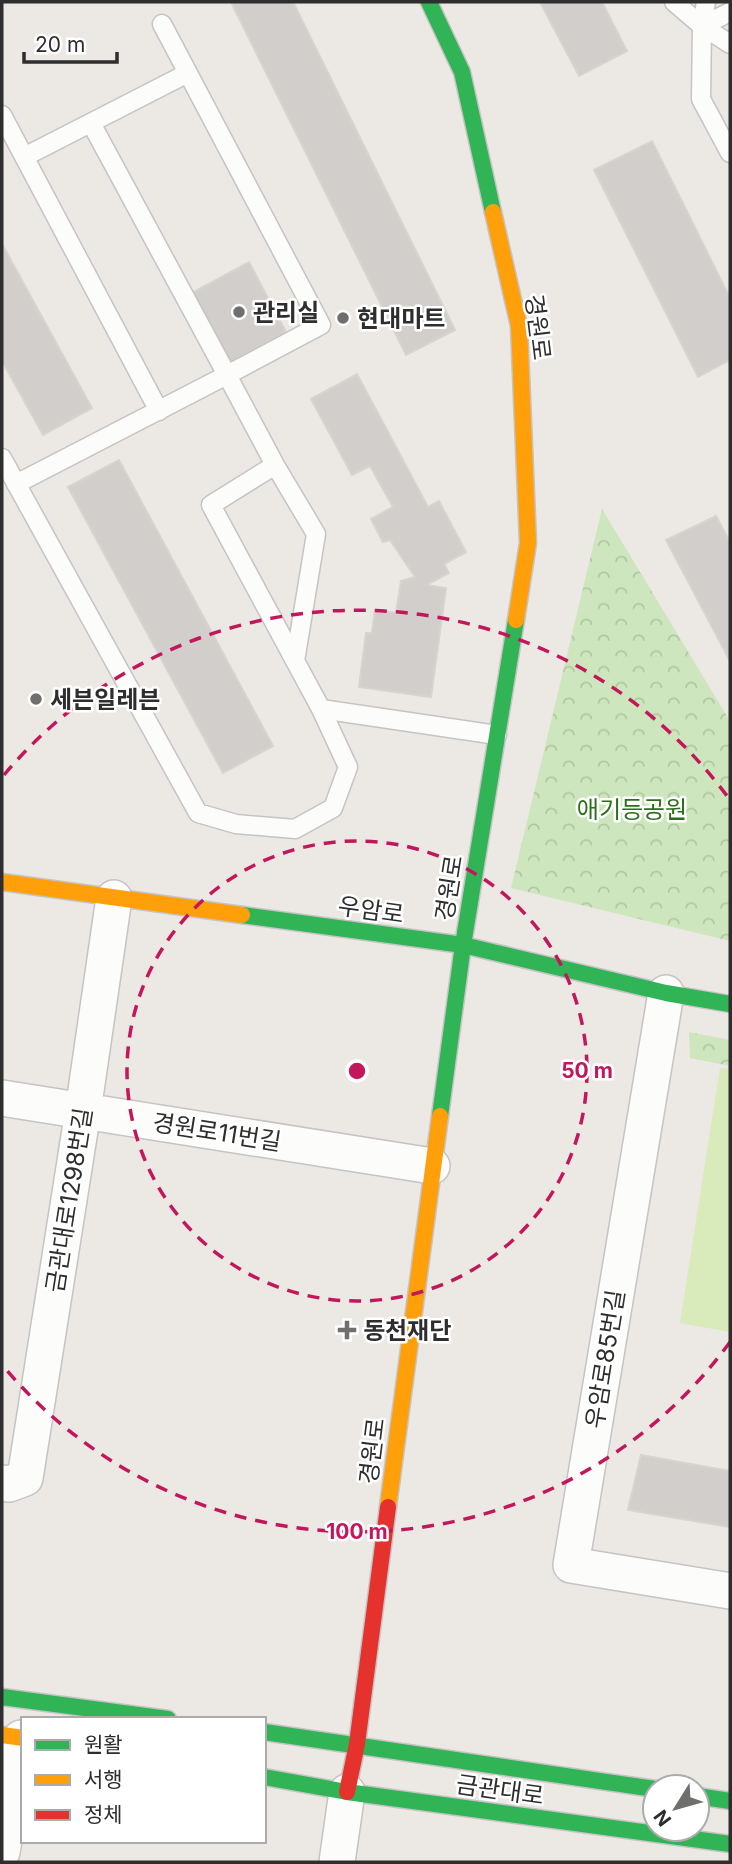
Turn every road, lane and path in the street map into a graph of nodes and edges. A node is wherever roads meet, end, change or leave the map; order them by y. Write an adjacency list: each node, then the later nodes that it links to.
1 (429, 2): 20 (street, 경원로)
2 (674, 2): 6 (lane)
3 (706, 2): 6 (lane)
4 (730, 12): 6 (lane)
5 (162, 24): 8 (lane)
6 (702, 26): 7 (lane); 11 (lane)
7 (730, 44)
8 (188, 73): 10 (lane); 13 (lane)
9 (2, 115): 12 (lane)
10 (91, 123): 12 (lane); 13 (lane)
11 (730, 153)
12 (24, 157): 14 (lane)
13 (227, 375): 14 (lane); 16 (lane)
14 (159, 411): 17 (lane)
15 (2, 458): 17 (lane)
16 (275, 465): 18 (lane); 18 (lane)
17 (16, 484): 19 (lane)
18 (295, 662): 19 (lane)
19 (321, 709): 20 (lane)
20 (497, 735): 23 (street, 경원로)
21 (2, 883): 22 (street, 우암로)
22 (114, 898): 23 (street, 우암로); 27 (street, 금관대로1298번길)
23 (463, 945): 24 (street, 우암로); 28 (street, 경원로)
24 (666, 993): 25 (street, 우암로); 30 (street, 우암로85번길)
25 (730, 1004)
26 (2, 1098): 27 (street, 경원로11번길)
27 (83, 1111): 28 (street, 경원로11번길); 29 (street, 금관대로1298번길)
28 (432, 1166): 35 (street, 경원로)
29 (2, 1483)
30 (730, 1591)
31 (2, 1697): 32 (street)
32 (153, 1717)
33 (266, 1732): 35 (street, 금관대로)
34 (15, 1737): 42 (street)
35 (357, 1744): 37 (street, 금관대로); 38 (street, 경원로)
36 (266, 1777): 38 (street, 금관대로)
37 (641, 1787)
38 (347, 1791): 41 (street, 금관대로); 43 (street)
39 (711, 1798): 40 (street)
40 (730, 1801)
41 (730, 1844)
42 (2, 1852)
43 (337, 1862)

